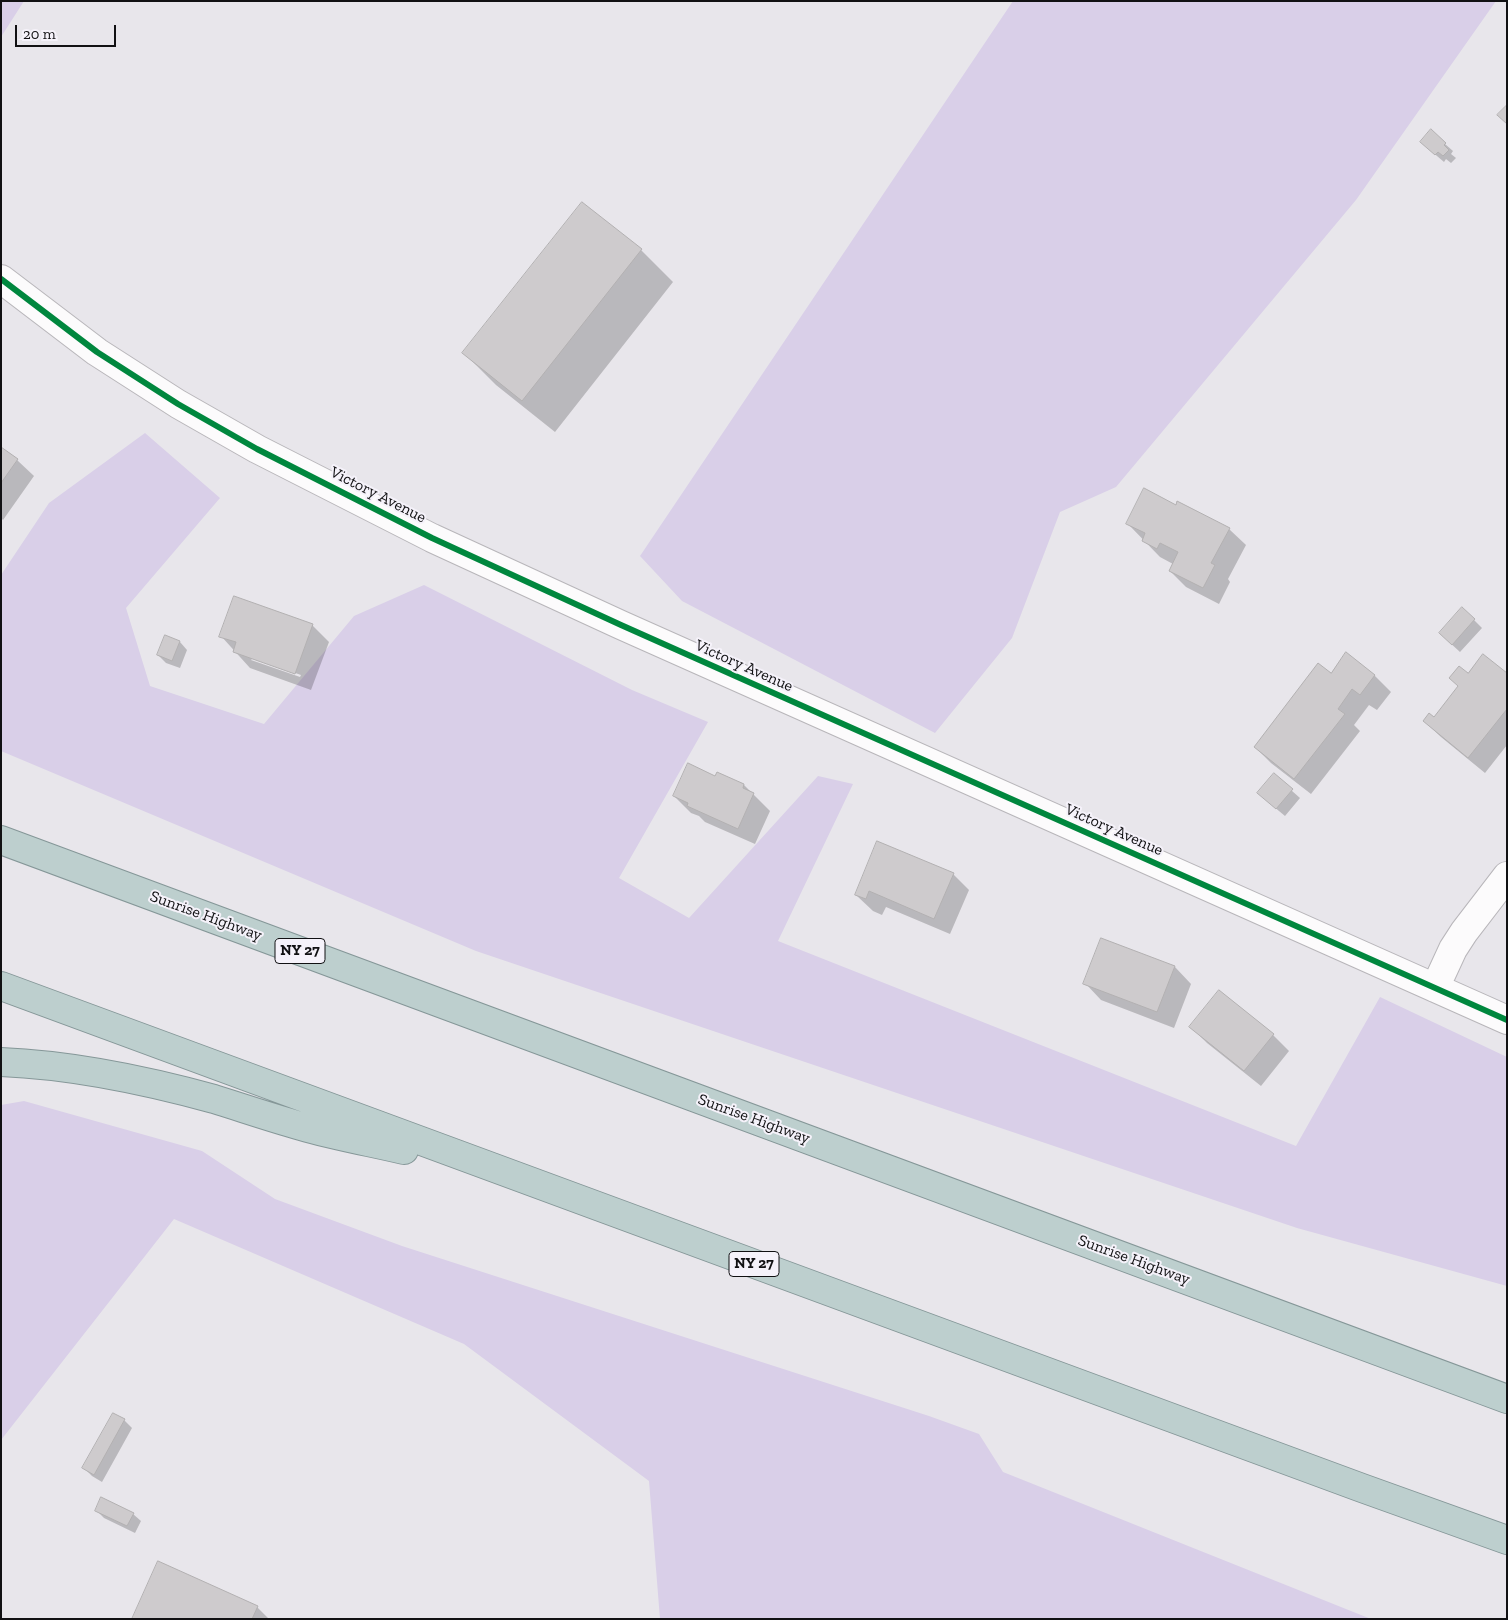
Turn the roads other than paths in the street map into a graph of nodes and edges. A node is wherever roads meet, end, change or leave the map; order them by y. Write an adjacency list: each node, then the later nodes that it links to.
1 (1, 279): 7 (street, Victory Avenue)
2 (1, 826): 4 (highway)
3 (1, 840): 4 (highway, Sunrise Highway / NY 27)
4 (88, 872): 11 (highway, Sunrise Highway / NY 27)
5 (1507, 876): 7 (street)
6 (1, 986): 10 (highway, NY 27)
7 (1435, 988): 8 (street, Victory Avenue)
8 (1507, 1020)
9 (1, 1062): 10 (highway)
10 (508, 1173): 12 (highway, NY 27)
11 (1507, 1398)
12 (1507, 1540)

